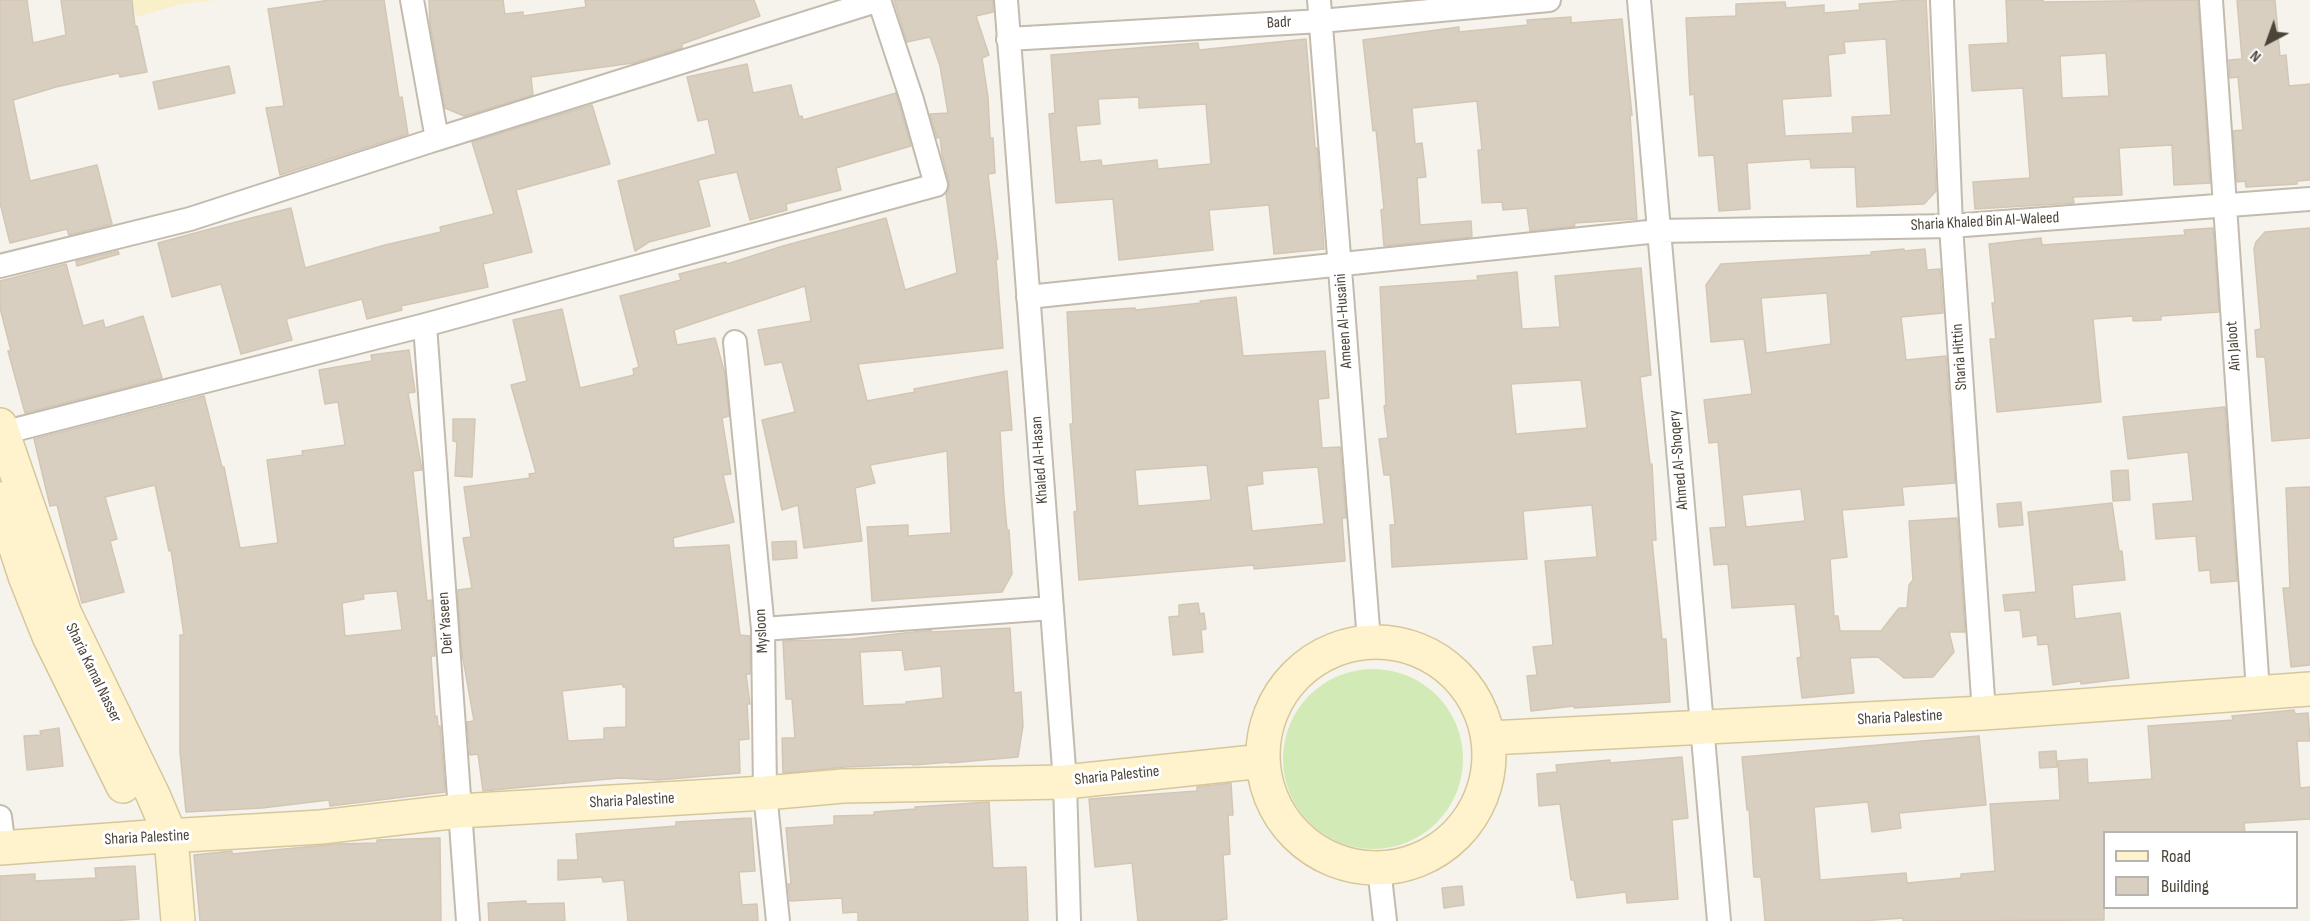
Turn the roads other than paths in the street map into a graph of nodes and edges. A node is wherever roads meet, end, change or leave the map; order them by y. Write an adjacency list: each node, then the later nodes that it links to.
1 (412, 0): 9 (street)
2 (1006, 0): 8 (street, Khaled Al-Hasan)
3 (1549, 0): 7 (street, Badr)
4 (1639, 0): 13 (street, Ahmed Al-Shoqery)
5 (1942, 0): 12 (street, Sharia Hittin)
6 (2211, 0): 11 (street, Ain Jaloot)
7 (1320, 10): 8 (street, Badr); 14 (street, Ameen Al-Husaini)
8 (1008, 39): 16 (street, Khaled Al-Hasan)
9 (437, 139): 15 (street); 17 (street)
10 (2310, 199): 11 (street, Sharia Khaled Bin Al-Waleed)
11 (2225, 205): 12 (street, Sharia Khaled Bin Al-Waleed); 25 (street, Ain Jaloot)
12 (1950, 226): 13 (street, Sharia Khaled Bin Al-Waleed); 26 (street, Sharia Hittin)
13 (1658, 231): 14 (street, Sharia Khaled Bin Al-Waleed); 27 (street, Ahmed Al-Shoqery)
14 (1340, 264): 16 (street, Sharia Khaled Bin Al-Waleed); 23 (street, Ameen Al-Husaini)
15 (0, 266)
16 (1028, 297): 21 (street, Khaled Al-Hasan)
17 (425, 325): 19 (street); 32 (street, Deir Yaseen)
18 (735, 342): 22 (street, Mysloon)
19 (1, 429): 33 (street, Sharia Kamal Nasser)
20 (0, 499): 33 (street, Sharia Kamal Nasser)
21 (1052, 608): 22 (street); 30 (street, Khaled Al-Hasan)
22 (763, 629): 31 (street, Mysloon)
23 (1369, 642): 28 (street); 29 (street)
24 (2310, 689): 25 (street, Sharia Palestine)
25 (2258, 691): 26 (street, Sharia Palestine)
26 (1984, 713): 27 (street, Sharia Palestine)
27 (1704, 728): 28 (street, Sharia Palestine); 42 (street, Ahmed Al-Shoqery)
28 (1489, 738): 35 (street)
29 (1263, 761): 30 (street, Sharia Palestine); 35 (street)
30 (1065, 782): 31 (street, Sharia Palestine); 40 (street, Khaled Al-Hasan)
31 (765, 794): 32 (street, Sharia Palestine); 39 (street, Mysloon)
32 (459, 812): 33 (street, Sharia Palestine); 38 (street, Deir Yaseen)
33 (160, 837): 34 (street, Sharia Palestine); 36 (street, Sharia Kamal Nasser); 37 (street, Sharia Kamal Nasser)
34 (1, 838)
35 (1379, 868): 41 (street)
36 (159, 921)
37 (178, 921)
38 (468, 921)
39 (778, 921)
40 (1069, 921)
41 (1385, 921)
42 (1719, 921)

